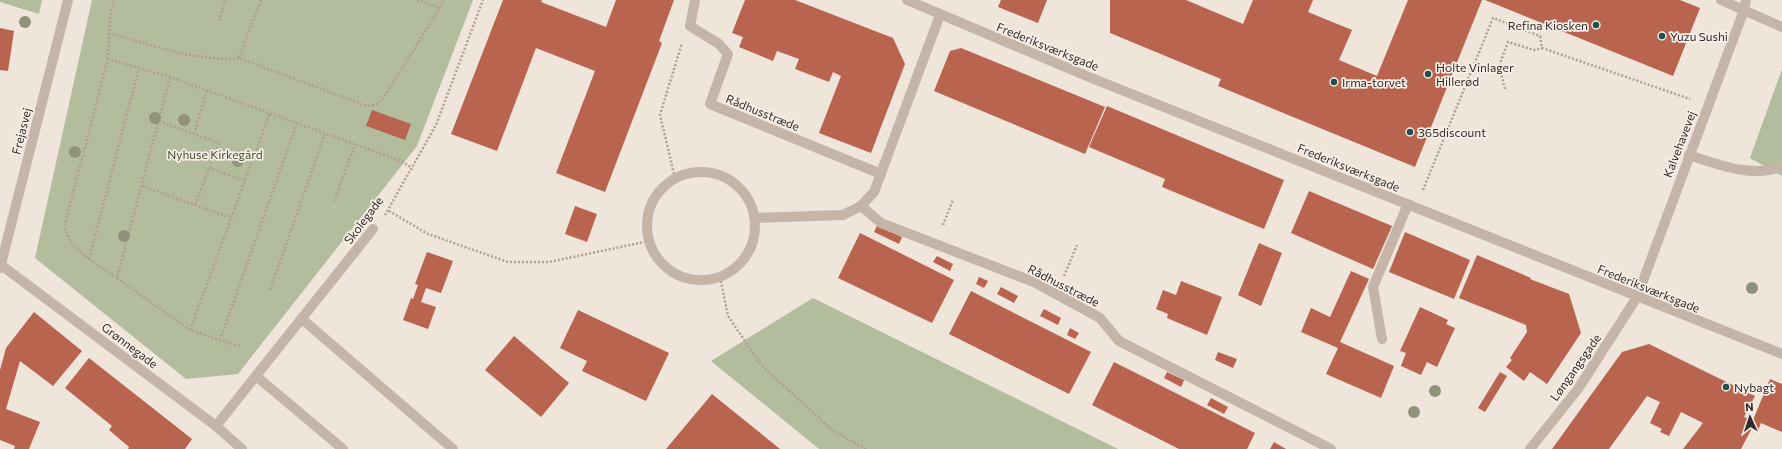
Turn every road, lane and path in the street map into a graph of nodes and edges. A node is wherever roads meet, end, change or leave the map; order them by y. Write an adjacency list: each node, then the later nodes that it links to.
1 (68, 0): 53 (street, Frejasvej)
2 (114, 0): 16 (path)
3 (225, 0): 14 (path)
4 (261, 0): 19 (path)
5 (417, 0): 12 (path)
6 (443, 0): 12 (path)
7 (483, 0): 35 (path, Skolegade)
8 (695, 0): 36 (street, Rådhusstræde)
9 (907, 0): 13 (street, Frederiksværksgade)
10 (1721, 0): 11 (street)
11 (1745, 5): 15 (street); 25 (street, Kalvehavevej)
12 (440, 8): 19 (path)
13 (940, 16): 36 (street); 44 (street, Frederiksværksgade)
14 (219, 21)
15 (1782, 27)
16 (108, 33): 19 (path); 20 (path)
17 (680, 46): 37 (path)
18 (1542, 48): 23 (path); 25 (path); 44 (path)
19 (239, 58)
20 (108, 59): 21 (path); 52 (path)
21 (139, 68): 22 (path); 52 (path)
22 (170, 77): 24 (path); 27 (path)
23 (1505, 89)
24 (207, 90): 26 (path); 29 (path)
25 (1708, 105): 32 (street, Kalvehavevej)
26 (270, 113): 28 (path); 38 (path)
27 (159, 121): 29 (path); 39 (path)
28 (297, 123): 30 (path); 62 (path)
29 (194, 134): 34 (path)
30 (325, 134): 31 (path); 56 (path)
31 (355, 144): 35 (path); 41 (path)
32 (1689, 155): 33 (street); 58 (street, Kalvehavevej)
33 (1782, 166)
34 (209, 168): 38 (path); 42 (path)
35 (412, 168): 45 (path, Skolegade)
36 (881, 174): 43 (street)
37 (675, 178): 47 (street); 49 (street)
38 (245, 181): 46 (path)
39 (142, 186): 42 (path); 55 (path)
40 (952, 200): 50 (path)
41 (334, 201)
42 (195, 205): 46 (path)
43 (860, 206): 47 (street); 50 (street, Rådhusstræde)
44 (1412, 206): 58 (street, Frederiksværksgade); 61 (street)
45 (389, 211): 48 (path, Skolegade); 49 (path)
46 (231, 218): 60 (path)
47 (755, 218): 54 (street)
48 (373, 230): 59 (street, Skolegade)
49 (649, 241): 54 (street)
50 (935, 244): 57 (street, Rådhusstræde)
51 (1077, 245): 57 (path)
52 (88, 259): 55 (path)
53 (0, 267): 66 (street, Grønnegade)
54 (720, 276): 70 (path)
55 (117, 278): 60 (path)
56 (270, 290)
57 (1056, 294): 71 (street, Rådhusstræde)
58 (1637, 297): 64 (street, Frederiksværksgade); 72 (street, Løngangsgade)
59 (302, 319): 65 (street, Skolegade); 69 (street)
60 (190, 330): 62 (path)
61 (1382, 339)
62 (220, 340): 63 (path)
63 (242, 347)
64 (1782, 354)
65 (256, 376): 66 (street, Skolegade); 68 (street)
66 (216, 426): 67 (street, Grønnegade)
67 (242, 449)
68 (343, 449)
69 (453, 449)
70 (866, 449)
71 (1332, 449)
72 (1530, 449)

